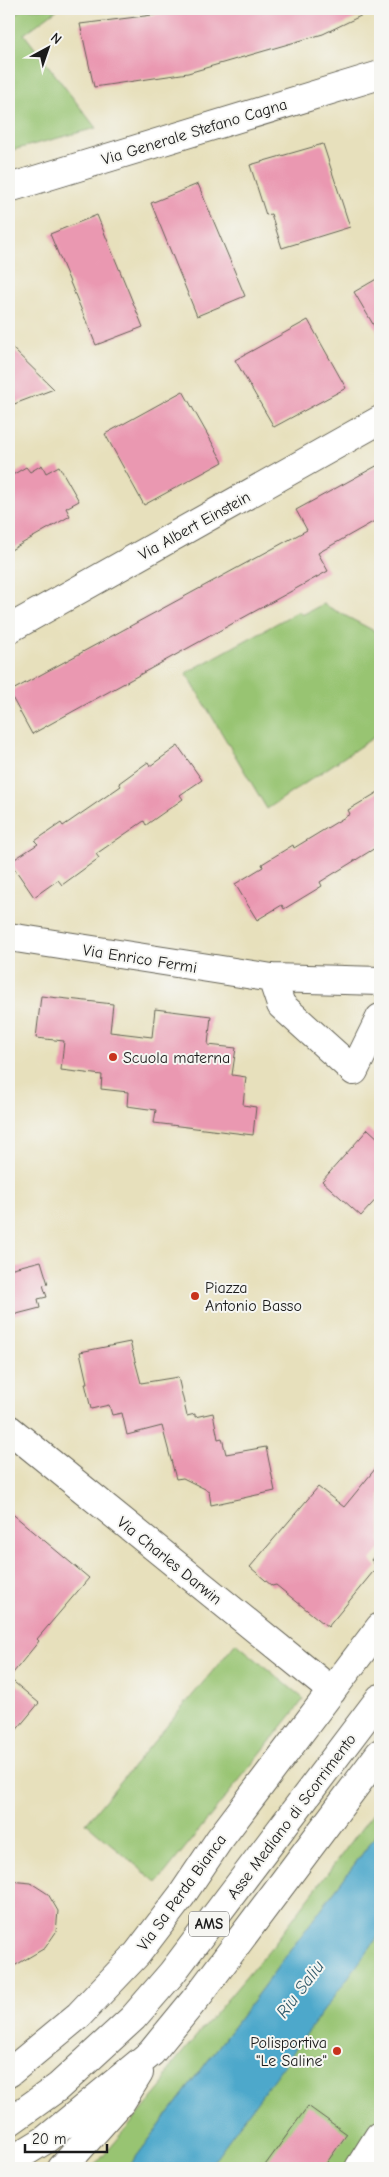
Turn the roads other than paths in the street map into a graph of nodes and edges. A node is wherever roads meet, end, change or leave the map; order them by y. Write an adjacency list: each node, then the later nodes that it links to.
1 (380, 75): 2 (main road, Via Generale Stefano Cagna)
2 (9, 188)
3 (380, 420): 4 (main road, Via Albert Einstein)
4 (9, 629)
5 (9, 937): 6 (main road, Via Enrico Fermi)
6 (272, 978): 7 (main road, Via Enrico Fermi); 8 (main road)
7 (380, 981)
8 (380, 1018)
9 (9, 1429): 11 (main road, Via Charles Darwin)
10 (380, 1627): 11 (main road, Via Sa Perda Bianca)
11 (332, 1691): 15 (main road, Via Sa Perda Bianca)
12 (380, 1698): 16 (main road, Asse Mediano di Scorrimento / AMS)
13 (380, 1752): 14 (main road, Asse Mediano di Scorrimento / AMS)
14 (151, 2053): 18 (main road, Asse Mediano di Scorrimento); 19 (main road)
15 (9, 2073)
16 (9, 2122)
17 (379, 2136): 20 (main road)
18 (9, 2162)
19 (62, 2168)
20 (359, 2168)

